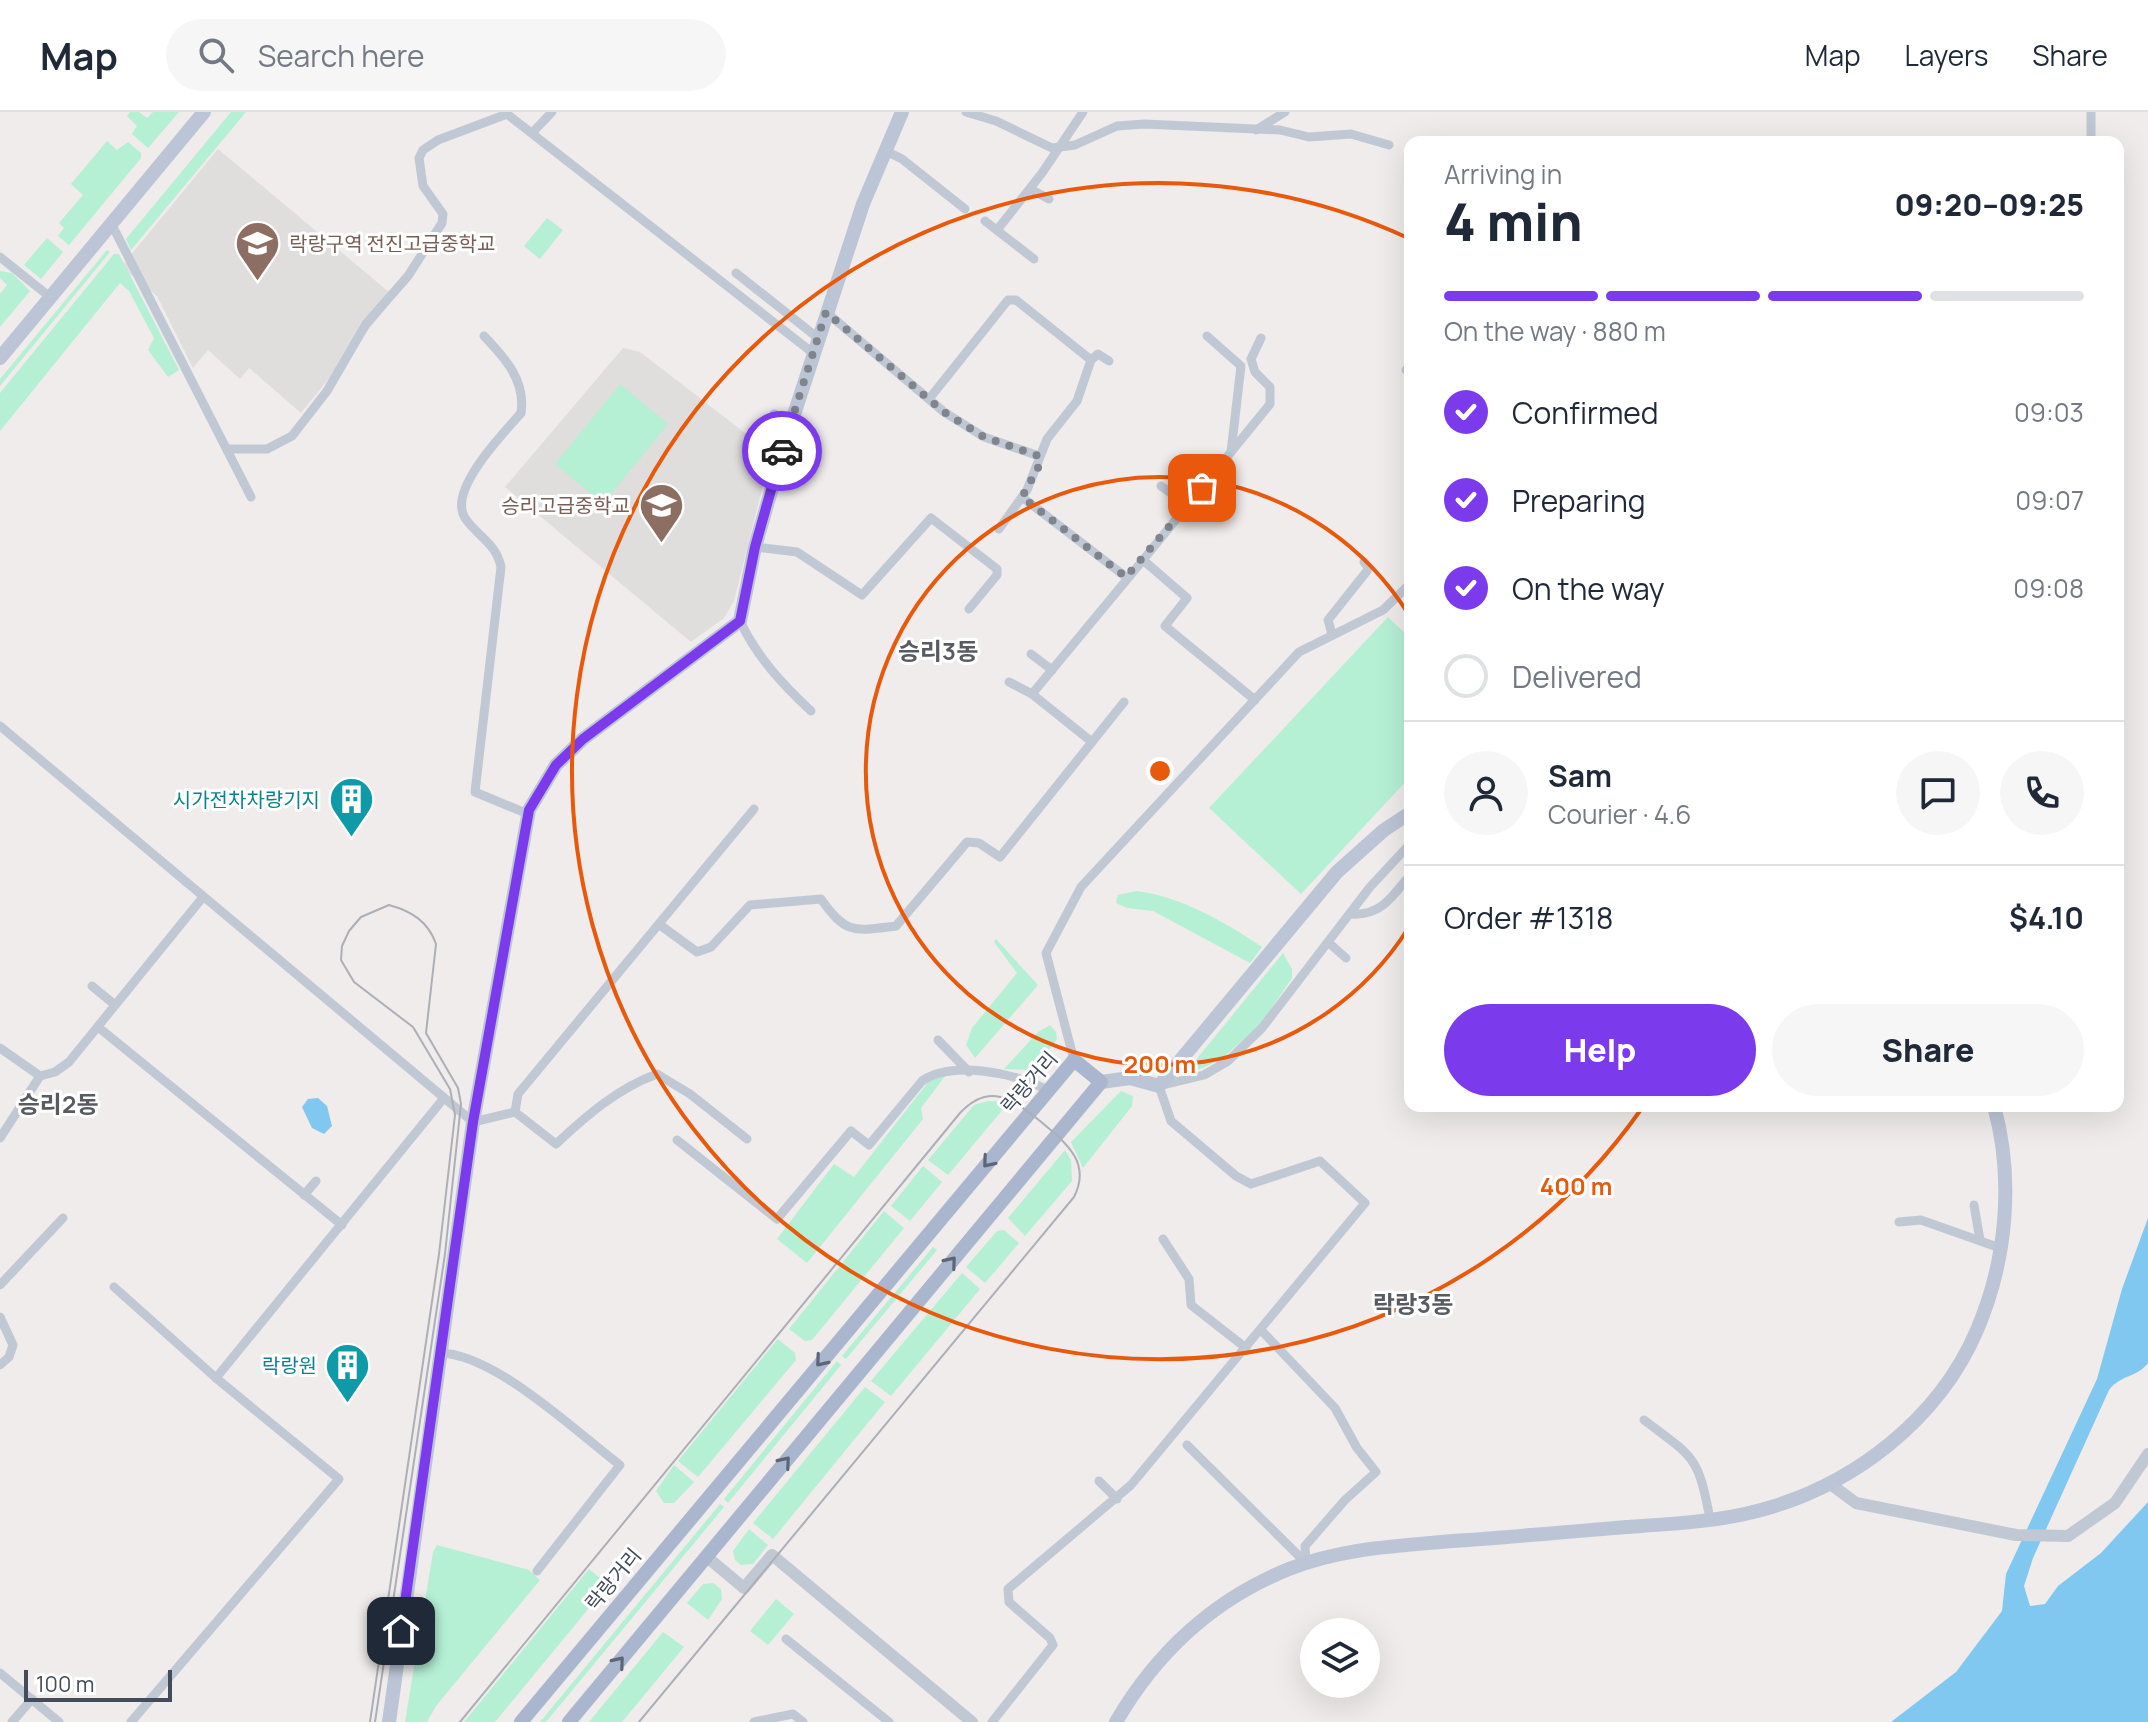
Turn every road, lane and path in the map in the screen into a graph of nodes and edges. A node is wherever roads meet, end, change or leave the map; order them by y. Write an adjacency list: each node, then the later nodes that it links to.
1 (204, 112): 19 (main road)
2 (552, 112): 10 (street)
3 (902, 112): 14 (main road)
4 (966, 112): 8 (street)
5 (1083, 112): 13 (street)
6 (1285, 112): 9 (street)
7 (2091, 112): 11 (street)
8 (992, 115): 13 (street)
9 (1256, 130): 12 (street); 13 (street)
10 (533, 132): 30 (street); 37 (street)
11 (2091, 136)
12 (1389, 145)
13 (1061, 147): 15 (street)
14 (886, 151): 17 (street); 26 (main road)
15 (1030, 189): 16 (street); 20 (street)
16 (1049, 199)
17 (965, 209)
18 (985, 221): 20 (street)
19 (111, 223): 25 (main road); 37 (street)
20 (997, 230): 22 (street)
21 (0, 257): 23 (street)
22 (1034, 259)
23 (5, 266): 25 (street)
24 (736, 273): 30 (street)
25 (50, 297): 31 (main road)
26 (826, 312): 30 (main road); 34 (street)
27 (484, 336): 63 (street)
28 (1207, 336): 38 (street)
29 (1261, 338): 38 (street)
30 (816, 346): 36 (main road)
31 (0, 358)
32 (1091, 360): 33 (street); 34 (street); 39 (street)
33 (1109, 361)
34 (929, 399): 39 (street)
35 (774, 414): 36 (street)
36 (791, 423): 45 (main road)
37 (227, 449): 41 (street)
38 (1231, 452): 43 (street)
39 (1039, 456): 42 (street)
40 (1161, 486): 43 (street)
41 (251, 497)
42 (1022, 497): 44 (street); 48 (street)
43 (1188, 506): 46 (street)
44 (999, 529)
45 (755, 547): 50 (street); 51 (main road)
46 (1143, 560): 48 (street); 57 (street)
47 (1364, 562): 52 (street)
48 (1126, 577): 54 (street)
49 (1404, 590): 52 (street)
50 (969, 609)
51 (740, 621): 59 (street); 63 (main road)
52 (1332, 634): 57 (street)
53 (1031, 654): 54 (street)
54 (1052, 670): 56 (street)
55 (1009, 682): 56 (street)
56 (1032, 694): 61 (street)
57 (1255, 700): 77 (street)
58 (1124, 702): 61 (street)
59 (811, 711)
60 (0, 726): 67 (street)
61 (1092, 742): 69 (street)
62 (754, 809): 69 (street)
63 (528, 814): 86 (main road)
64 (1404, 817): 81 (main road)
65 (1404, 851): 68 (street)
66 (1404, 882): 68 (street)
67 (203, 897): 73 (street); 83 (street)
68 (1351, 914): 70 (street)
69 (660, 925): 84 (street)
70 (1329, 943): 71 (street); 81 (street)
71 (1346, 958)
72 (92, 986): 73 (street)
73 (115, 1005): 74 (street)
74 (98, 1027): 79 (street); 91 (street)
75 (938, 1040): 78 (street)
76 (0, 1048): 79 (street)
77 (1074, 1060): 80 (main road, 락랑거리); 82 (main road, 락랑거리)
78 (969, 1072): 82 (street); 89 (street)
79 (40, 1076): 87 (street)
80 (1101, 1082): 81 (main road); 114 (main road, one-way to 80)
81 (1159, 1086): 102 (street)
82 (1047, 1090): 124 (main road, 락랑거리, one-way to 124)
83 (444, 1098): 86 (street); 95 (street)
84 (515, 1112): 86 (street); 88 (street)
85 (1995, 1112): 98 (main road)
86 (473, 1122): 104 (main road)
87 (0, 1138)
88 (747, 1139)
89 (677, 1140)
90 (316, 1181): 91 (street)
91 (304, 1195): 95 (street)
92 (1974, 1205): 97 (street)
93 (63, 1218): 99 (street)
94 (1899, 1222): 97 (street)
95 (342, 1225): 106 (street)
96 (1163, 1239): 103 (street)
97 (1980, 1240): 98 (street)
98 (2000, 1248): 111 (main road)
99 (0, 1285)
100 (114, 1287): 106 (street)
101 (0, 1317): 105 (street)
102 (1261, 1330): 103 (street); 115 (street)
103 (1246, 1348): 112 (street)
104 (440, 1353): 116 (street); 123 (main road)
105 (0, 1365)
106 (216, 1378): 122 (street)
107 (1644, 1420): 113 (street)
108 (1187, 1445): 115 (street)
109 (2148, 1454): 111 (street)
110 (1099, 1481): 112 (street)
111 (1829, 1483): 113 (main road)
112 (1117, 1499): 130 (street)
113 (1710, 1519): 115 (main road)
114 (707, 1557): 125 (main road, one-way to 114); 129 (street)
115 (1306, 1564): 131 (main road)
116 (537, 1571)
117 (786, 1639): 128 (street)
118 (0, 1673): 119 (street)
119 (32, 1699): 120 (street); 121 (street)
120 (12, 1722)
121 (59, 1722)
122 (131, 1722)
123 (389, 1722)
124 (521, 1722)
125 (569, 1722)
126 (754, 1722): 127 (street)
127 (803, 1722)
128 (889, 1722)
129 (972, 1722)
130 (992, 1722)
131 (1116, 1722)

